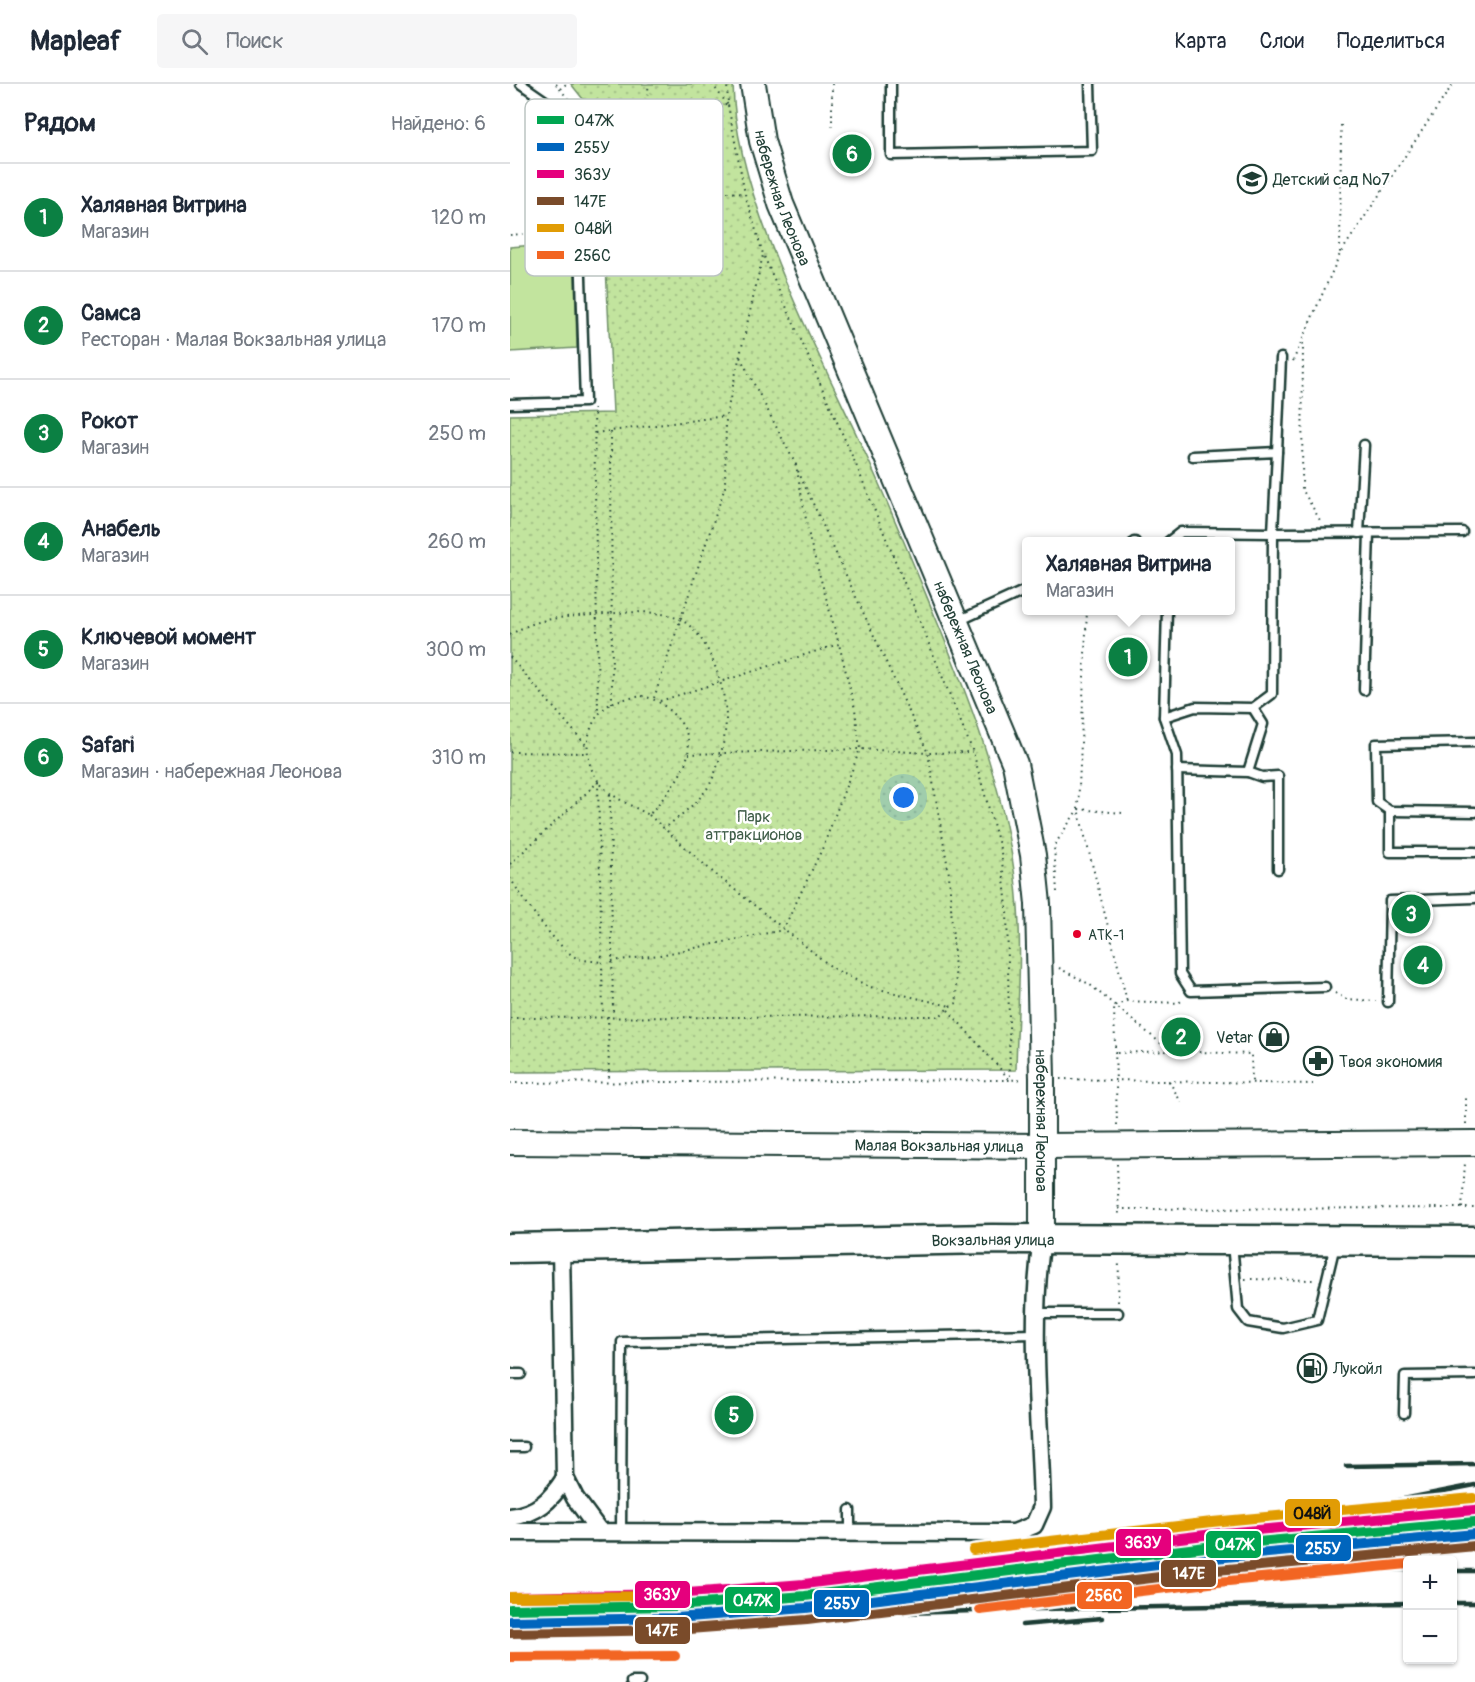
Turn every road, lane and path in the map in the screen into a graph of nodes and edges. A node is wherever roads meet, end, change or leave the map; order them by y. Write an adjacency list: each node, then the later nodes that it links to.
1 (521, 84): 13 (lane)
2 (556, 84): 12 (path)
3 (566, 84): 12 (path)
4 (649, 84): 15 (path)
5 (712, 84): 17 (path)
6 (728, 84): 17 (path)
7 (753, 84): 52 (main road, набережная Леонова)
8 (832, 84): 19 (path)
9 (891, 84): 10 (lane)
10 (1090, 84)
11 (1453, 84): 25 (path)
12 (560, 88): 14 (path)
13 (543, 99)
14 (569, 99)
15 (646, 99)
16 (723, 105): 17 (path)
17 (728, 105): 21 (path)
18 (1341, 124): 25 (path)
19 (832, 128)
20 (723, 191): 21 (path)
21 (745, 194): 24 (path)
22 (525, 234): 23 (path)
23 (510, 235)
24 (763, 254): 28 (path); 68 (path)
25 (1340, 254): 27 (path)
26 (581, 276): 32 (lane)
27 (1303, 343): 30 (path); 44 (path)
28 (739, 355): 33 (path); 39 (path)
29 (1281, 358): 30 (lane)
30 (1280, 385): 37 (lane)
31 (594, 399): 35 (path)
32 (510, 404)
33 (726, 416): 34 (path); 51 (path)
34 (611, 432): 35 (path); 47 (path)
35 (594, 433): 48 (path)
36 (1364, 445): 40 (lane)
37 (1277, 452): 38 (lane); 43 (lane)
38 (1193, 456)
39 (796, 465): 54 (path); 71 (path)
40 (1359, 532): 41 (lane); 44 (lane)
41 (1369, 532): 42 (lane); 57 (lane)
42 (1462, 532)
43 (1273, 533): 44 (lane); 45 (lane); 61 (lane)
44 (1327, 533)
45 (1174, 537)
46 (1022, 592): 52 (lane)
47 (611, 614): 48 (path); 51 (path); 60 (path)
48 (597, 615): 53 (path); 62 (path)
49 (1086, 615): 77 (path)
50 (1167, 615): 63 (lane)
51 (681, 619): 56 (path); 58 (path)
52 (956, 622): 106 (main road, набережная Леонова)
53 (510, 635)
54 (839, 644): 56 (path); 66 (path)
55 (510, 657): 65 (path)
56 (720, 681): 59 (path); 70 (path)
57 (1364, 690)
58 (654, 698): 59 (path); 60 (path)
59 (660, 701): 72 (path)
60 (612, 703): 62 (path)
61 (1253, 708): 63 (lane); 74 (lane)
62 (598, 714): 65 (path)
63 (1164, 717): 73 (lane)
64 (1475, 742): 78 (lane)
65 (586, 745): 69 (path)
66 (860, 749): 70 (path); 71 (path); 89 (path)
67 (510, 752): 69 (path)
68 (973, 752): 71 (path); 107 (path)
69 (586, 753): 75 (path)
70 (720, 753): 72 (path); 82 (path)
71 (928, 753): 97 (path)
72 (689, 754): 81 (path)
73 (1177, 770): 74 (lane); 94 (lane)
74 (1248, 772): 85 (lane)
75 (598, 782): 76 (path); 84 (path); 92 (path)
76 (610, 793): 81 (path); 91 (path)
77 (1078, 809): 80 (path); 87 (path); 95 (path)
78 (1390, 811): 79 (lane); 83 (lane)
79 (1475, 812)
80 (1122, 813)
81 (649, 815): 82 (path)
82 (664, 829): 89 (path)
83 (1475, 852)
84 (510, 864)
85 (1278, 869)
86 (510, 878): 92 (path)
87 (1057, 892)
88 (1475, 898): 96 (lane)
89 (783, 930): 91 (path); 97 (path)
90 (1059, 958): 98 (path)
91 (612, 961): 102 (path)
92 (602, 962): 100 (path)
93 (1325, 987): 94 (lane); 96 (path)
94 (1191, 992): 95 (path)
95 (1127, 1001): 98 (path)
96 (1388, 1002)
97 (950, 1006): 99 (path)
98 (1114, 1006): 104 (path); 105 (path)
99 (948, 1010): 102 (path); 107 (path)
100 (603, 1016): 101 (path); 103 (path)
101 (608, 1016): 102 (path); 110 (path)
102 (613, 1016)
103 (510, 1018)
104 (1170, 1051): 105 (path); 112 (path)
105 (1117, 1053): 108 (path)
106 (1042, 1078): 107 (path); 108 (path); 118 (main road, набережная Леонова)
107 (1010, 1080): 110 (path)
108 (1117, 1080): 109 (path); 117 (path)
109 (1169, 1081): 112 (path); 114 (path)
110 (609, 1082): 111 (path)
111 (510, 1083)
112 (1252, 1083): 113 (path)
113 (1313, 1084)
114 (1181, 1102)
115 (510, 1142): 118 (main road, Малая Вокзальная улица)
116 (1475, 1143): 117 (main road, Малая Вокзальная улица)
117 (1117, 1145): 118 (main road, Малая Вокзальная улица)
118 (1042, 1146): 121 (main road, набережная Леонова)
119 (1475, 1208): 120 (path)
120 (1118, 1209)
121 (1042, 1239): 123 (highway, Вокзальная улица); 126 (highway, Вокзальная улица); 129 (street)
122 (1336, 1239): 123 (highway, Вокзальная улица); 124 (highway, Вокзальная улица); 127 (lane)
123 (1231, 1240): 128 (lane)
124 (1475, 1241)
125 (510, 1248): 126 (highway, Вокзальная улица)
126 (561, 1248): 138 (street)
127 (1328, 1281): 128 (path); 128 (lane)
128 (1236, 1283)
129 (1037, 1313): 130 (lane); 131 (street)
130 (1118, 1313)
131 (1037, 1334): 145 (lane); 146 (street)
132 (510, 1374): 133 (lane)
133 (521, 1374)
134 (1475, 1376): 135 (lane)
135 (1404, 1413)
136 (510, 1447): 137 (lane)
137 (524, 1447)
138 (566, 1478): 140 (street); 144 (street)
139 (850, 1510): 146 (lane)
140 (510, 1517)
141 (1475, 1518): 142 (path)
142 (1378, 1523)
143 (510, 1532): 144 (street)
144 (600, 1532): 145 (street)
145 (621, 1532): 146 (street)
146 (850, 1534)
147 (631, 1682): 148 (lane)
148 (640, 1682)

